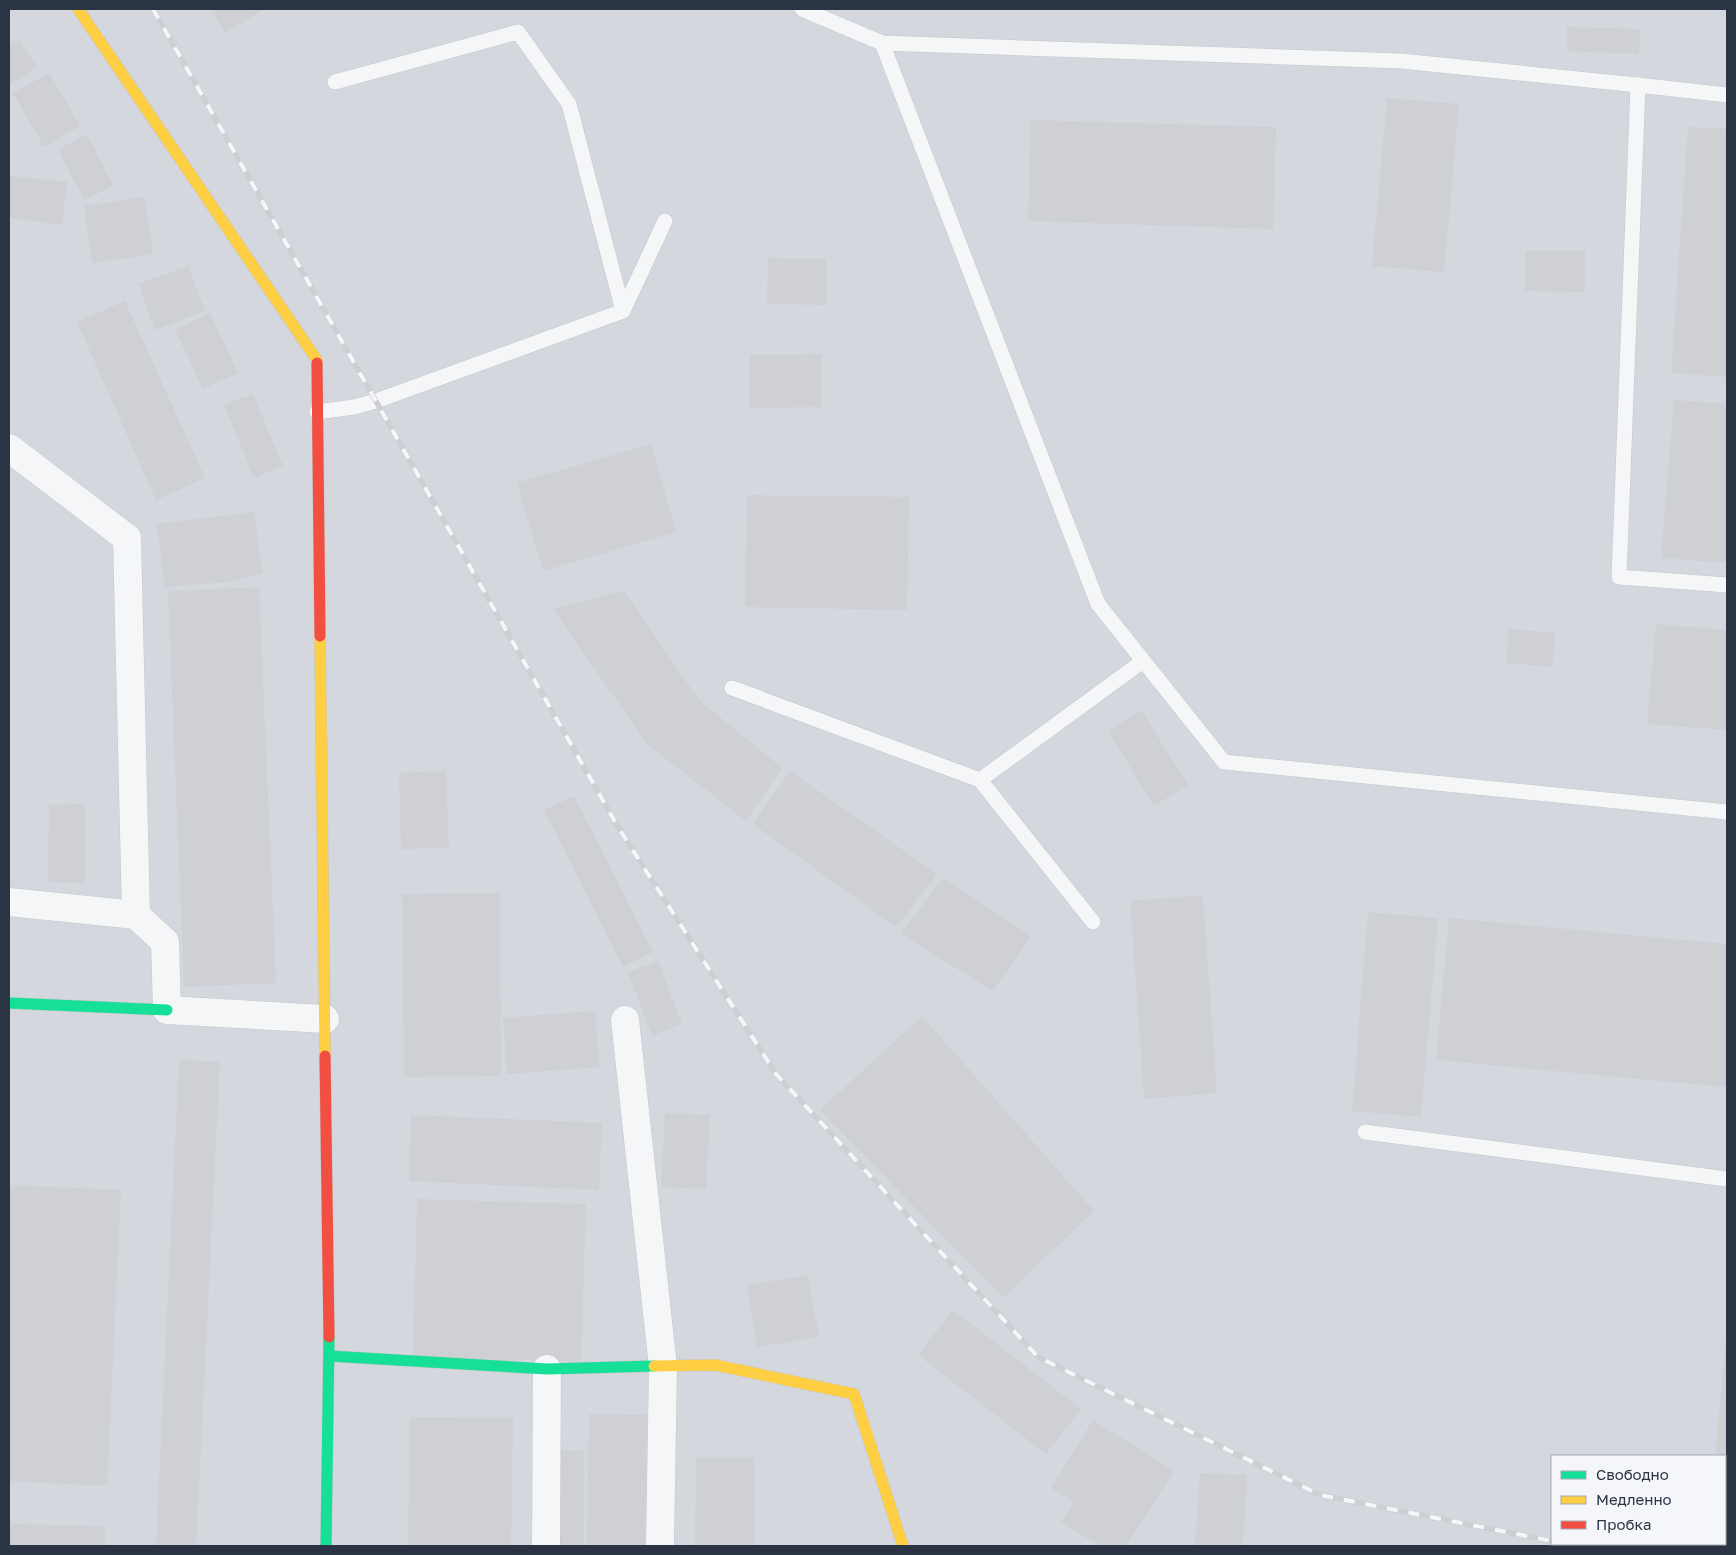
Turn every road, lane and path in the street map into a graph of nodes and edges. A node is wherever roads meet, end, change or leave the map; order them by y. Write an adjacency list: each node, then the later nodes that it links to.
1 (98, 9): 3 (lane)
2 (802, 9): 4 (lane)
3 (81, 14): 10 (street)
4 (882, 44): 6 (lane); 13 (lane)
5 (334, 82): 9 (lane)
6 (1638, 85): 7 (lane); 12 (lane)
7 (1727, 95)
8 (665, 221): 9 (lane)
9 (623, 311): 10 (lane)
10 (317, 412): 22 (street)
11 (9, 448): 18 (street)
12 (1727, 585)
13 (1143, 661): 15 (lane); 16 (lane)
14 (732, 688): 15 (lane)
15 (980, 780): 19 (lane)
16 (1727, 812)
17 (9, 902): 18 (street)
18 (136, 915): 21 (street)
19 (1093, 922)
20 (9, 1002): 21 (street)
21 (167, 1010): 22 (street)
22 (325, 1019): 26 (street)
23 (625, 1020): 27 (street)
24 (1365, 1132): 25 (lane)
25 (1727, 1179)
26 (330, 1356): 28 (street); 29 (street)
27 (664, 1367): 28 (street); 31 (street); 32 (street)
28 (547, 1368): 30 (street)
29 (326, 1546)
30 (546, 1546)
31 (660, 1546)
32 (903, 1546)

